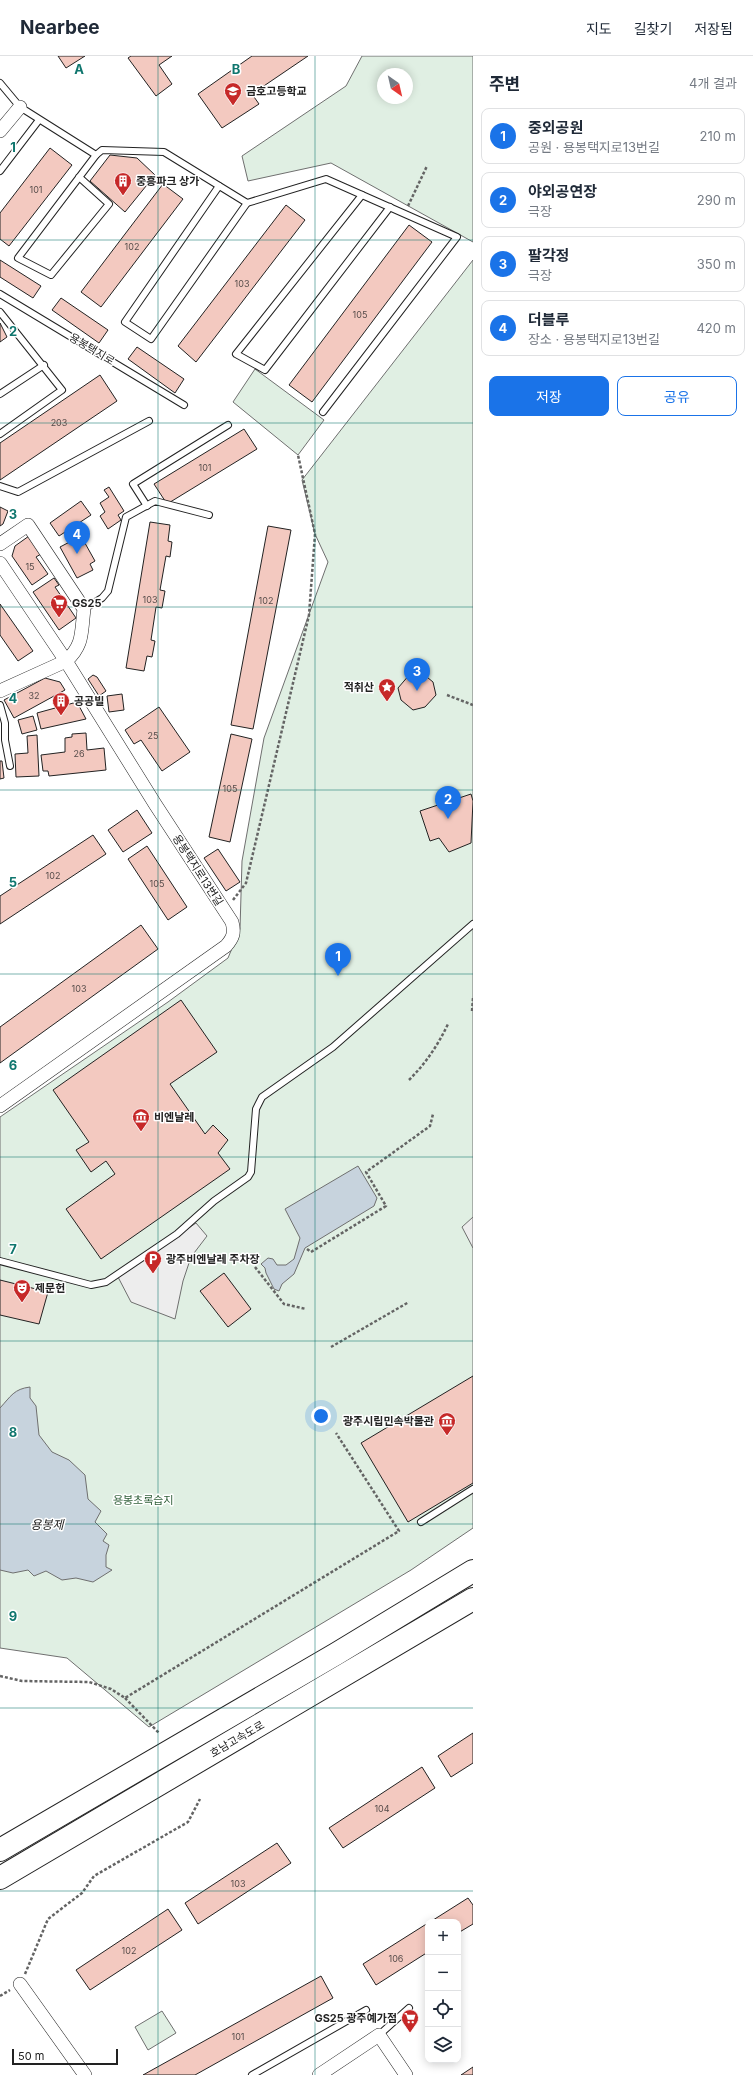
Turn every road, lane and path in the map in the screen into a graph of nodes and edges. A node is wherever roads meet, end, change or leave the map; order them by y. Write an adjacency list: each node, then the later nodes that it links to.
1 (0, 83): 2 (lane)
2 (20, 107): 3 (lane); 4 (street)
3 (39, 120): 5 (lane); 7 (lane)
4 (0, 131)
5 (96, 155): 8 (lane); 9 (lane)
6 (427, 166): 13 (path)
7 (0, 171)
8 (79, 177): 8 (lane)
9 (219, 186): 11 (lane); 11 (lane)
10 (362, 195): 11 (lane); 12 (lane); 12 (lane)
11 (247, 203)
12 (390, 207): 13 (lane)
13 (405, 214): 19 (lane)
14 (0, 294): 18 (lane, 용봉택지로)
15 (0, 312): 16 (lane)
16 (44, 364): 17 (lane); 22 (lane)
17 (0, 394)
18 (184, 405)
19 (323, 412)
20 (149, 421): 24 (lane)
21 (228, 425): 25 (lane)
22 (0, 434)
23 (298, 455): 36 (path)
24 (0, 486)
25 (147, 506): 26 (lane); 29 (lane)
26 (209, 515)
27 (0, 544): 29 (street)
28 (0, 563): 30 (street, 용봉택지로13번길)
29 (84, 609): 30 (street)
30 (66, 661): 31 (street); 42 (street, 용봉택지로13번길)
31 (0, 691)
32 (447, 695): 34 (path)
33 (0, 704): 35 (lane)
34 (473, 705)
35 (10, 766)
36 (230, 903)
37 (473, 924): 45 (lane)
38 (473, 998): 39 (path)
39 (472, 1011)
40 (448, 1024): 41 (path)
41 (408, 1080)
42 (0, 1106)
43 (433, 1114): 44 (path)
44 (307, 1249)
45 (0, 1261)
46 (255, 1267): 48 (path)
47 (409, 1302): 49 (path)
48 (306, 1309)
49 (331, 1347)
50 (336, 1433): 56 (path)
51 (473, 1489): 52 (lane)
52 (420, 1522)
53 (473, 1571): 59 (highway)
54 (473, 1599): 62 (highway, 호남고속도로)
55 (0, 1676): 56 (path)
56 (125, 1698): 57 (path)
57 (159, 1733)
58 (200, 1799): 63 (path)
59 (45, 1823): 60 (highway); 61 (highway)
60 (0, 1842)
61 (0, 1850)
62 (0, 1878)
63 (20, 1984): 67 (street)
64 (409, 2008): 66 (lane)
65 (366, 2010): 68 (lane)
66 (379, 2035): 69 (street); 70 (street)
67 (86, 2075)
68 (252, 2075)
69 (319, 2075)
70 (406, 2075)

